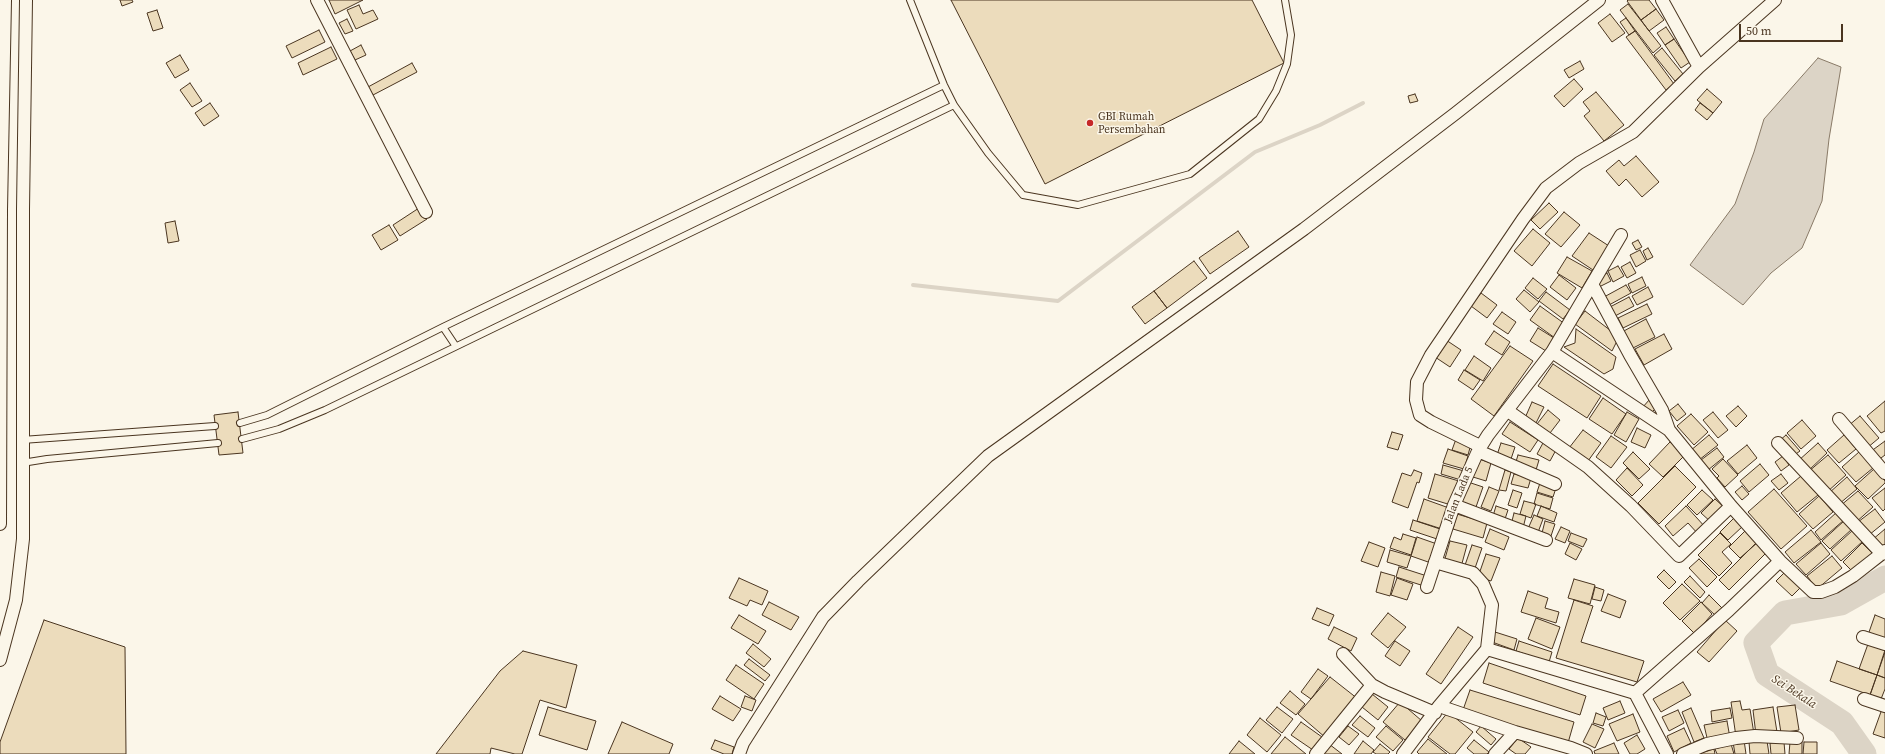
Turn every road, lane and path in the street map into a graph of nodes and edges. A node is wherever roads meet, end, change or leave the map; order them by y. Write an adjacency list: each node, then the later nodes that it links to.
1 (5, 0): 13 (street)
2 (26, 0): 12 (street)
3 (317, 0): 14 (street)
4 (910, 0): 10 (lane)
5 (1285, 0): 11 (lane)
6 (1599, 0): 54 (street)
7 (1662, 0): 9 (street)
8 (1775, 0): 9 (street)
9 (1699, 67): 29 (street)
10 (944, 85): 11 (lane); 17 (lane)
11 (954, 105): 18 (lane)
12 (23, 209): 13 (street); 25 (street)
13 (1, 210): 35 (street)
14 (426, 212)
15 (1621, 234): 16 (street, Jalan Lada 5)
16 (1592, 284): 19 (street, Jalan Lada 5); 24 (street)
17 (443, 327): 18 (lane); 22 (lane)
18 (455, 345): 26 (lane)
19 (1552, 352): 20 (street, Jalan Lada 5); 24 (street)
20 (1508, 411): 29 (street, Jalan Lada 5); 34 (street)
21 (1839, 419): 31 (street)
22 (240, 423)
23 (215, 426): 25 (lane)
24 (1669, 430): 34 (street)
25 (22, 440): 30 (street)
26 (242, 440)
27 (218, 443): 30 (lane)
28 (1778, 443): 37 (street)
29 (1479, 449): 32 (street); 33 (street, Jalan Lada 5)
30 (22, 463): 45 (street)
31 (1885, 473)
32 (1554, 484)
33 (1454, 505): 36 (street); 39 (street, Jalan Lada 5)
34 (1731, 506): 38 (street)
35 (0, 524)
36 (1546, 540)
37 (1883, 552): 38 (street)
38 (1780, 561): 47 (street)
39 (1435, 562): 40 (street, Jalan Lada 5); 43 (street)
40 (1427, 587)
41 (1863, 637): 42 (street)
42 (1885, 644)
43 (1487, 649): 47 (street); 50 (street)
44 (1343, 654): 46 (street)
45 (0, 660)
46 (1372, 685): 50 (street); 55 (street)
47 (1635, 693): 59 (street)
48 (1864, 699): 49 (street)
49 (1885, 706)
50 (1437, 709): 51 (street); 56 (street)
51 (1515, 732): 53 (street); 57 (street)
52 (1797, 738): 60 (street)
53 (1568, 751): 58 (street)
54 (738, 754)
55 (1316, 754)
56 (1403, 754)
57 (1495, 754)
58 (1586, 754)
59 (1667, 754)
60 (1683, 754)

